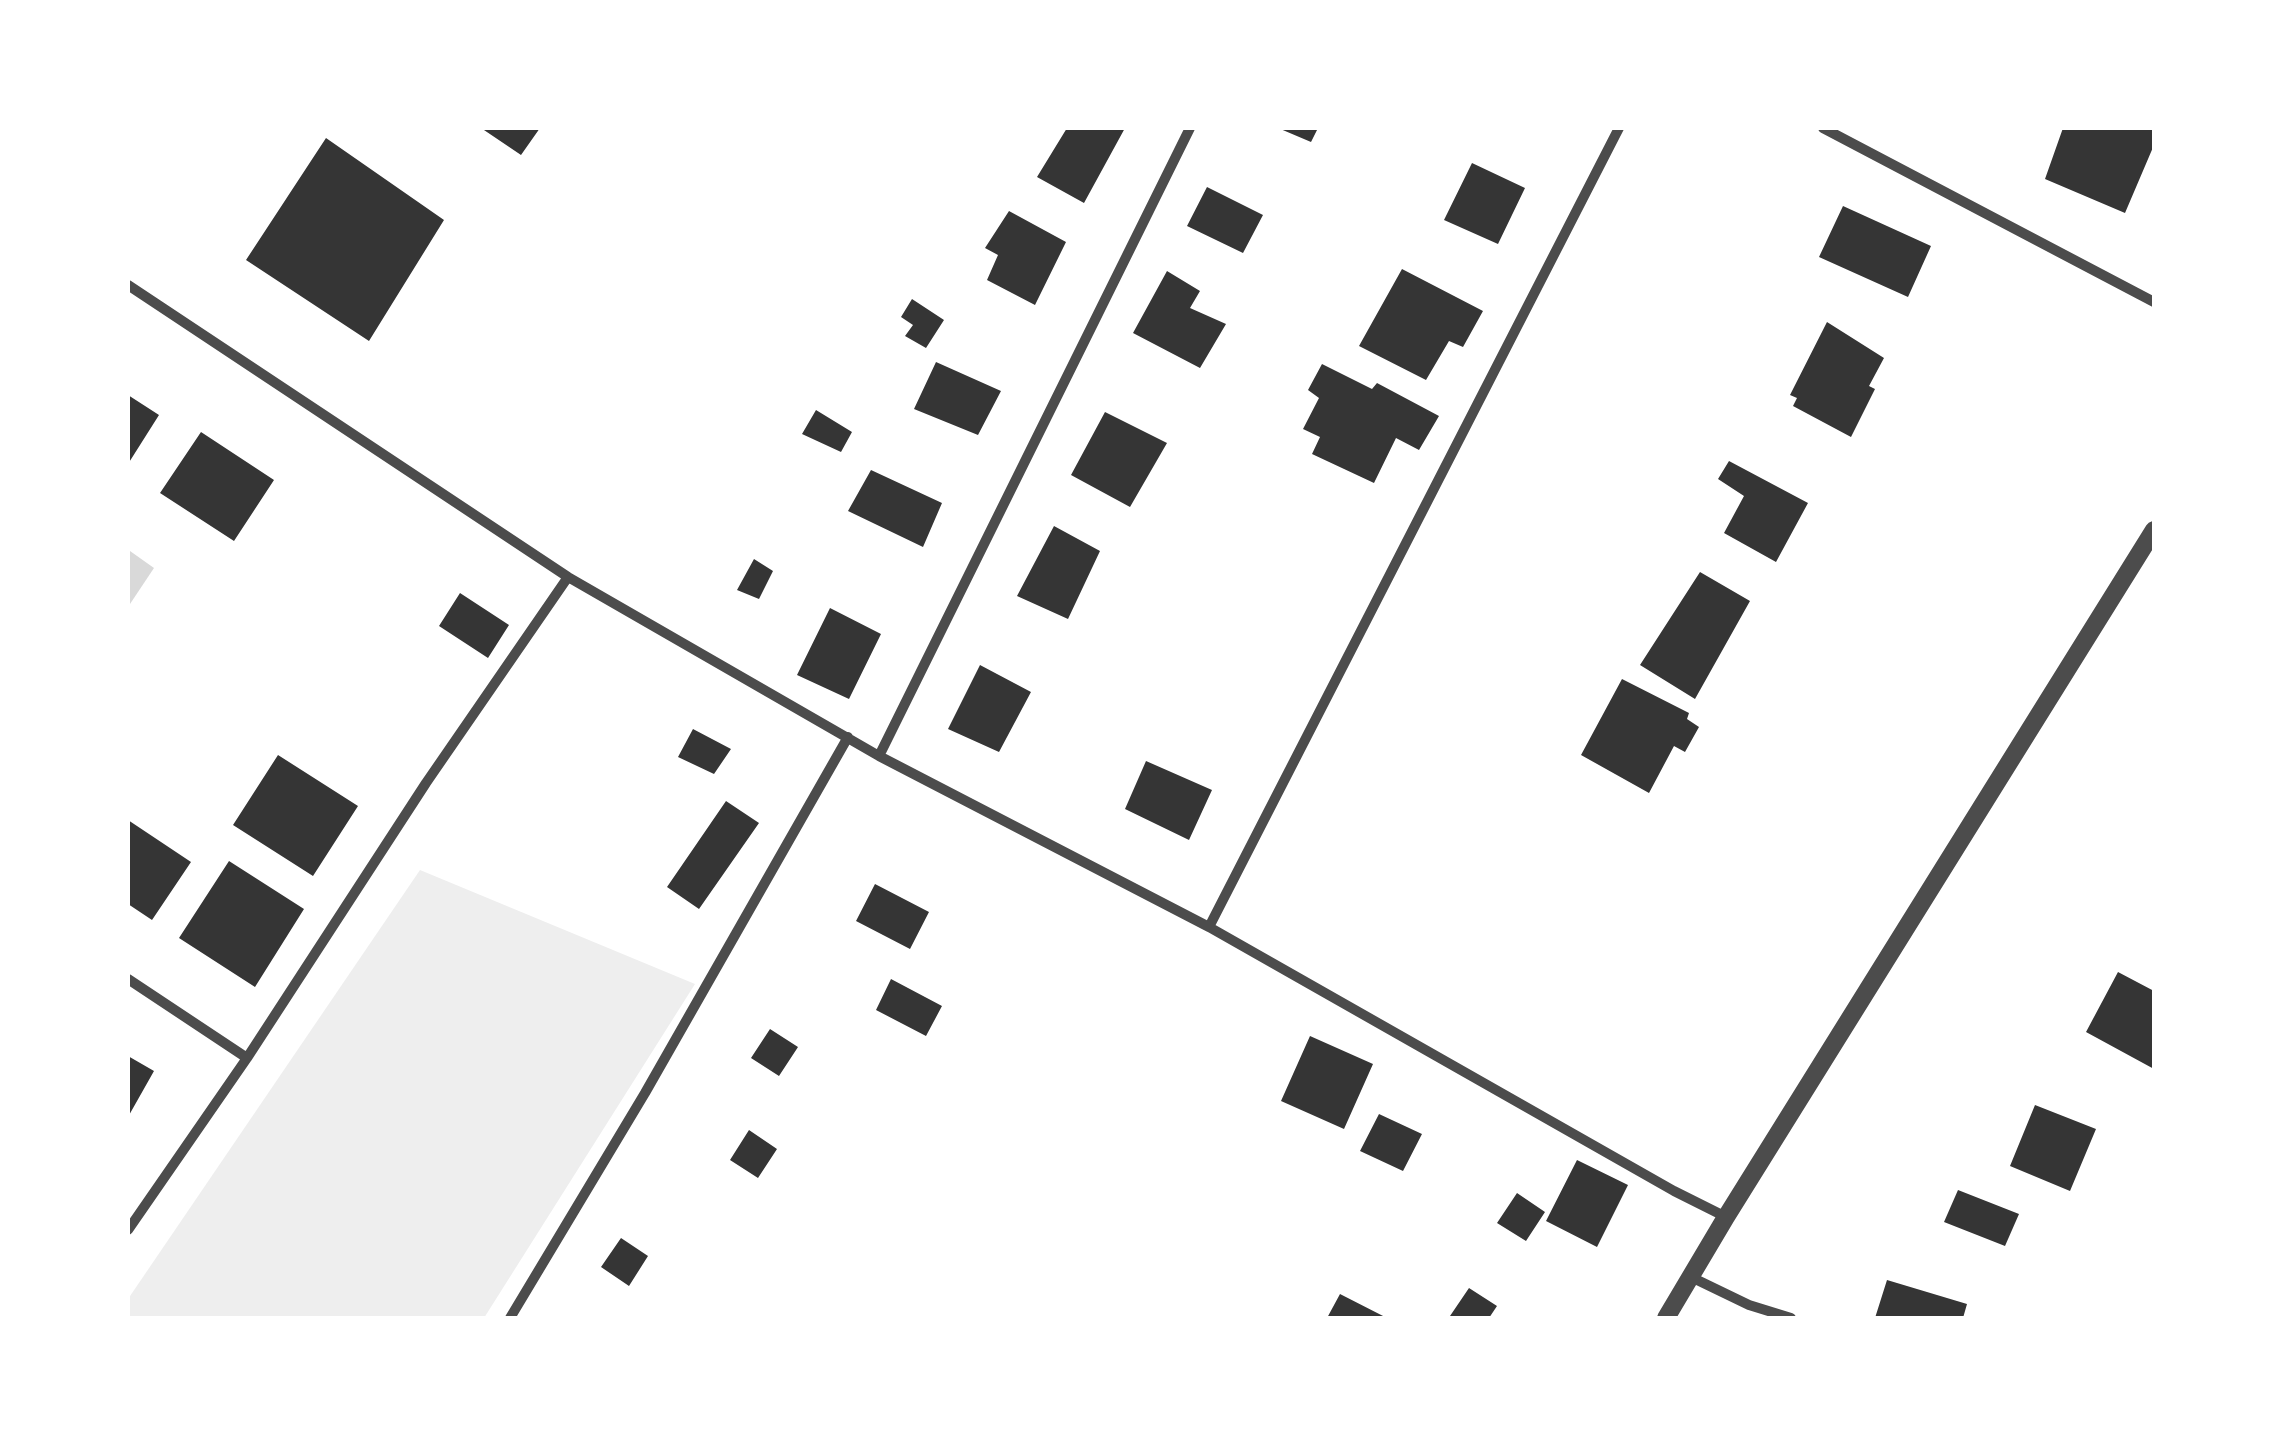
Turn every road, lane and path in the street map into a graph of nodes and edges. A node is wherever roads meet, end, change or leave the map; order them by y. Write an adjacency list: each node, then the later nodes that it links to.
1 (1190, 128): 9 (street)
2 (1618, 128): 10 (street)
3 (1823, 128): 5 (street)
4 (128, 285): 7 (street)
5 (2154, 302)
6 (2154, 530): 13 (street)
7 (568, 578): 8 (street); 12 (street)
8 (848, 736): 9 (street); 16 (street)
9 (880, 756): 10 (street)
10 (1209, 927): 13 (street)
11 (128, 979): 12 (street)
12 (246, 1058): 14 (street)
13 (1726, 1217): 15 (street)
14 (128, 1230)
15 (1692, 1277): 17 (street); 18 (street)
16 (510, 1318)
17 (1666, 1318)
18 (1791, 1318)

